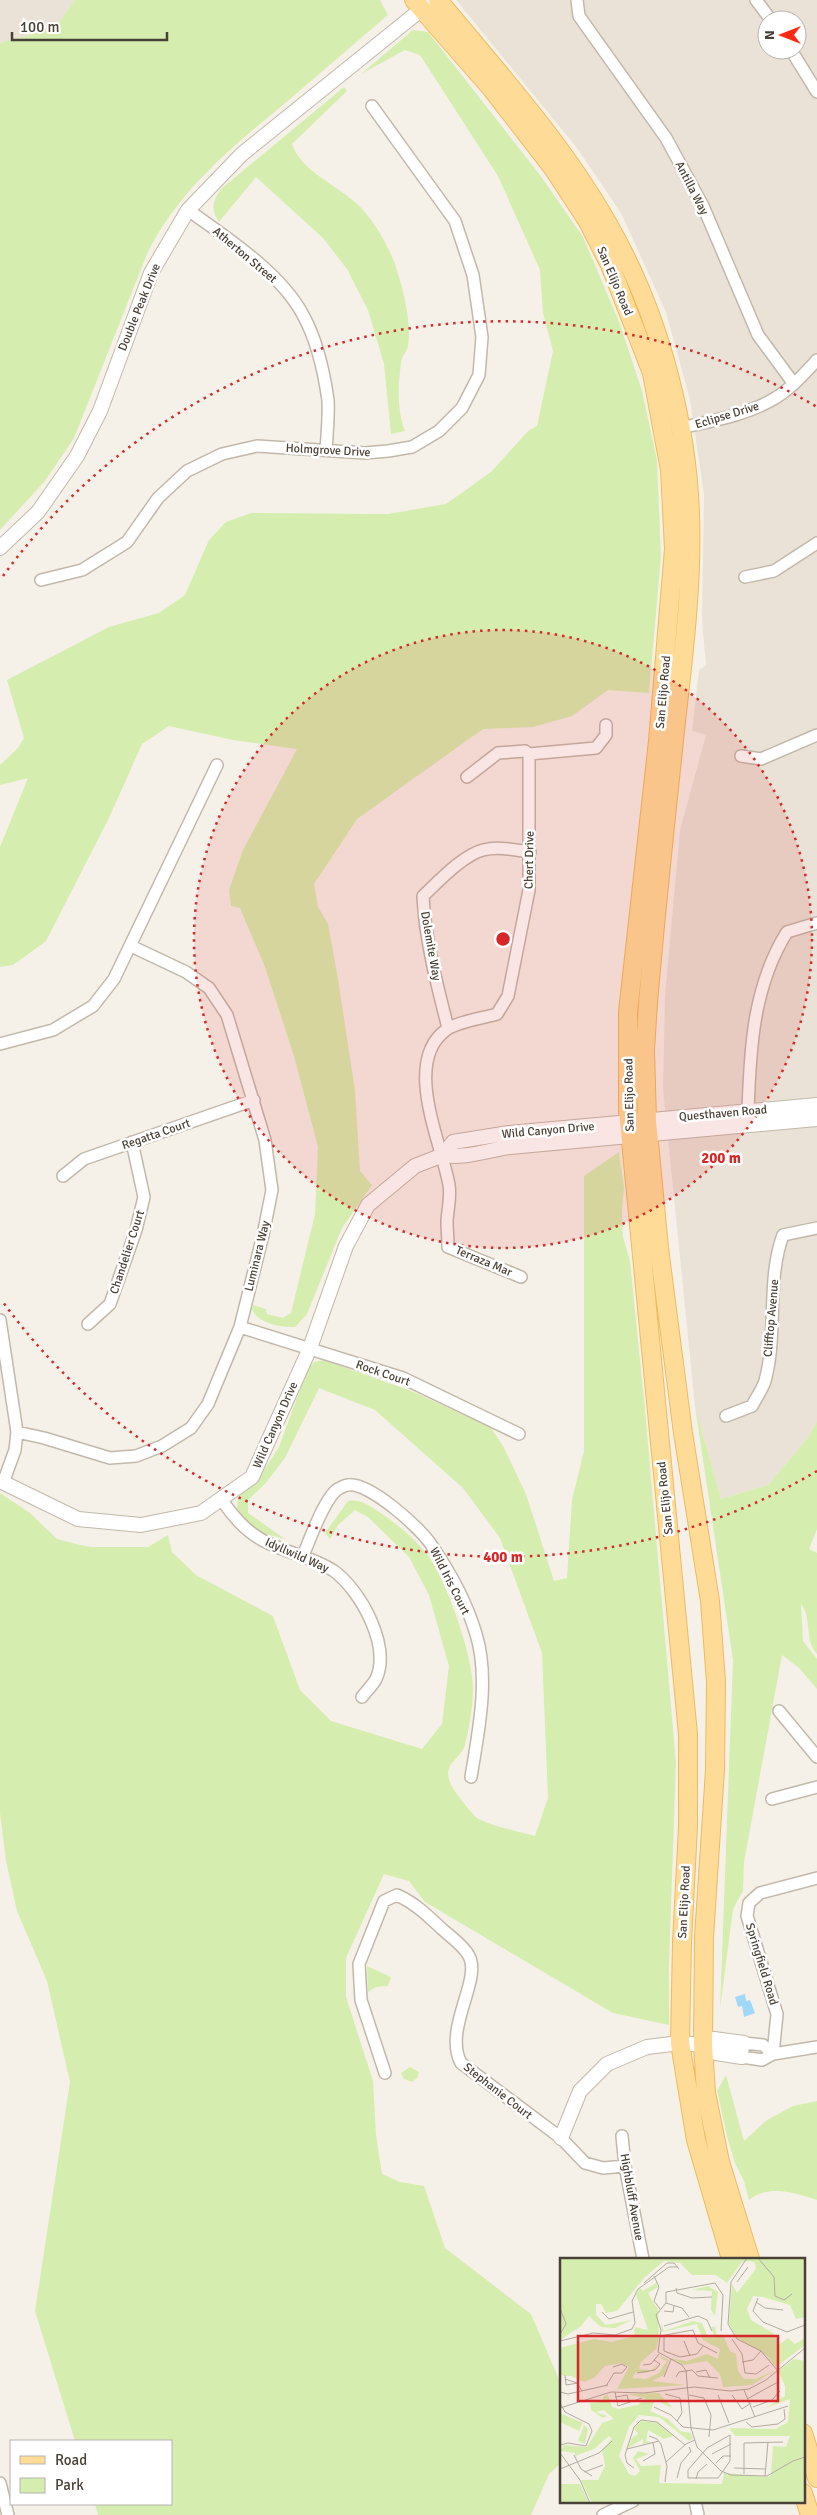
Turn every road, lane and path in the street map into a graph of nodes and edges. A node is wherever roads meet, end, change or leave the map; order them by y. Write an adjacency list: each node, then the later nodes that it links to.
1 (438, 0): 10 (main road, San Elijo Road)
2 (577, 0): 9 (street, Antilla Way)
3 (423, 3): 7 (street, Double Peak Drive); 32 (main road, San Elijo Road)
4 (797, 60): 5 (street)
5 (817, 92)
6 (372, 106): 11 (street, Holmgrove Drive)
7 (188, 210): 11 (street, Atherton Street); 13 (street, Double Peak Drive)
8 (817, 360): 9 (street, Eclipse Drive)
9 (794, 384): 10 (street, Eclipse Drive)
10 (680, 428): 31 (main road, San Elijo Road)
11 (326, 450): 15 (street, Holmgrove Drive)
12 (817, 543): 14 (street)
13 (0, 548)
14 (745, 577)
15 (41, 580)
16 (606, 725): 18 (street)
17 (817, 735): 19 (street)
18 (529, 754): 21 (street); 22 (street, Chert Drive)
19 (741, 756)
20 (217, 765): 24 (street)
21 (467, 777)
22 (530, 852): 25 (street, Chert Drive); 25 (street, Dolemite Way)
23 (817, 923): 29 (street)
24 (131, 946): 26 (street); 27 (street, Luminara Way)
25 (448, 1028): 34 (street)
26 (0, 1044)
27 (254, 1100): 33 (street, Regatta Court); 40 (street, Luminara Way)
28 (817, 1105): 29 (street, Questhaven Road)
29 (748, 1111): 31 (street, Questhaven Road)
30 (817, 1119): 31 (street, Questhaven Road)
31 (648, 1128): 32 (street, Questhaven Road); 57 (main road, San Elijo Road)
32 (629, 1130): 34 (street, Wild Canyon Drive); 56 (main road, San Elijo Road)
33 (132, 1142): 35 (street, Regatta Court); 39 (street, Chandelier Court)
34 (443, 1155): 37 (street, Terraza Mar); 41 (street, Wild Canyon Drive)
35 (63, 1176)
36 (817, 1228): 42 (street, Clifftop Avenue)
37 (521, 1277)
38 (0, 1320): 43 (street)
39 (88, 1324)
40 (240, 1326): 41 (street, Rock Court); 43 (street, Luminara Way)
41 (310, 1348): 44 (street, Rock Court); 46 (street, Wild Canyon Drive)
42 (726, 1416)
43 (17, 1432): 45 (street)
44 (519, 1434)
45 (2, 1482): 46 (street, Wild Canyon Drive)
46 (221, 1499): 47 (street, Idyllwild Way)
47 (303, 1556): 48 (street, Idyllwild Way); 51 (street, Wild Iris Court)
48 (362, 1697)
49 (779, 1711): 50 (street)
50 (817, 1757)
51 (471, 1778)
52 (817, 1787): 53 (street)
53 (772, 1799)
54 (817, 1878): 59 (street, Springfield Road)
55 (744, 2042): 57 (street); 59 (street); 60 (street)
56 (680, 2043): 57 (street); 63 (street); 66 (main road, San Elijo Road)
57 (703, 2044): 60 (street); 67 (main road, San Elijo Road)
58 (817, 2048): 59 (street)
59 (773, 2054): 60 (street)
60 (742, 2057)
61 (385, 2073): 63 (street, Stephanie Court)
62 (622, 2136): 64 (street, Highbluff Avenue)
63 (561, 2138): 64 (street)
64 (625, 2166): 65 (street, Highbluff Avenue)
65 (643, 2258)
66 (731, 2258)
67 (750, 2258)
68 (804, 2436): 69 (main road)
69 (817, 2478)
70 (0, 2483): 74 (street)
71 (804, 2496): 77 (main road)
72 (631, 2502): 75 (street)
73 (695, 2502): 76 (street)
74 (8, 2515)
75 (603, 2515)
76 (698, 2515)
77 (810, 2515)

